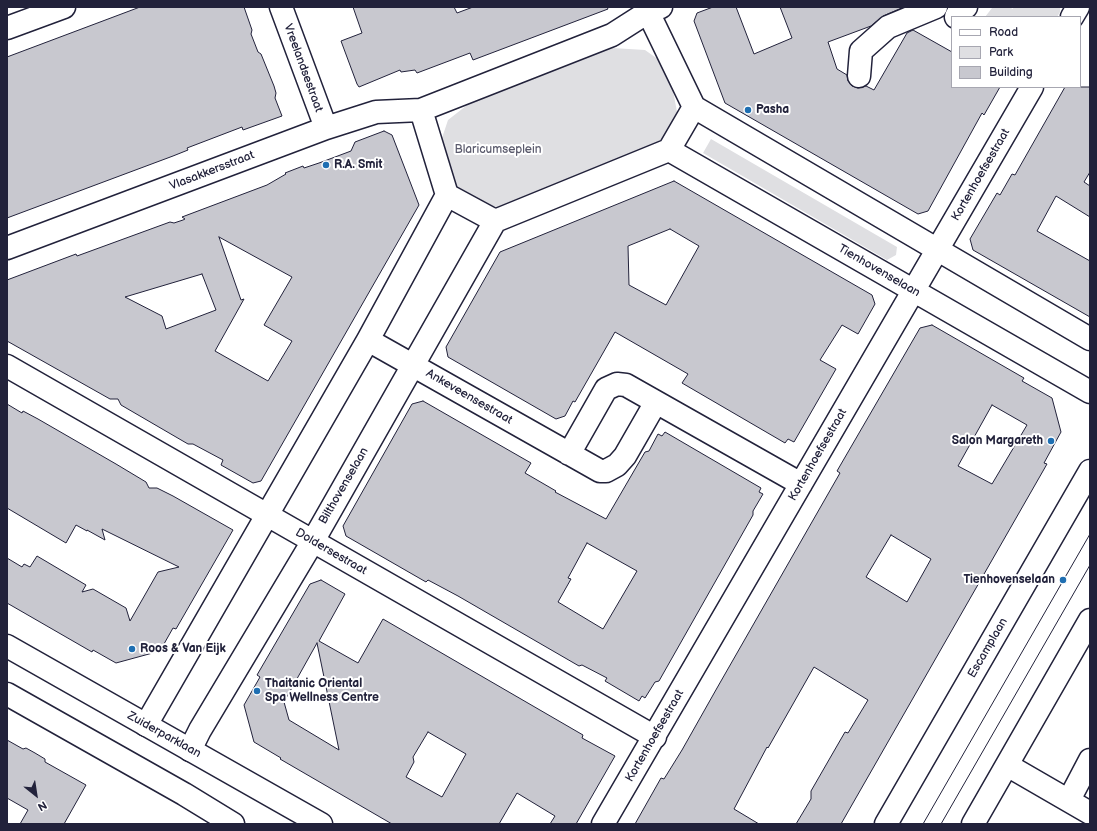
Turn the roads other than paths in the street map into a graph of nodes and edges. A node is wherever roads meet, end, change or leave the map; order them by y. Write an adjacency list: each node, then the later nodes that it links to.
1 (64, 7): 9 (street)
2 (281, 7): 14 (street, Vreelandsestraat)
3 (936, 7): 10 (street)
4 (966, 7): 7 (street)
5 (1078, 7): 8 (street)
6 (655, 10): 12 (street); 13 (street)
7 (956, 16)
8 (1073, 16)
9 (7, 28)
10 (859, 76)
11 (1031, 88): 19 (street, Kortenhoefsestraat)
12 (694, 107): 15 (street); 19 (street)
13 (421, 110): 14 (street, Vlasakkersstraat); 16 (street)
14 (326, 128): 18 (street, Vlasakkersstraat)
15 (669, 150): 17 (street); 20 (street, Tienhovenselaan)
16 (448, 195): 17 (street); 22 (street)
17 (495, 221): 23 (street, Bilthovenselaan)
18 (7, 248)
19 (937, 249): 20 (street, Kortenhoefsestraat); 21 (street)
20 (913, 290): 25 (street, Tienhovenselaan); 29 (street, Kortenhoefsestraat)
21 (1090, 339)
22 (368, 340): 23 (street, Ankeveensestraat); 30 (street)
23 (413, 365): 27 (street, Ankeveensestraat); 31 (street, Bilthovenselaan)
24 (7, 366): 30 (street, Doldersestraat)
25 (1090, 392)
26 (656, 402): 27 (street, Ankeveensestraat); 27 (street); 29 (street)
27 (569, 454)
28 (1090, 471): 45 (street, Escamplaan)
29 (801, 484): 36 (street, Kortenhoefsestraat)
30 (267, 515): 31 (street, Doldersestraat); 35 (street)
31 (313, 541): 36 (street, Doldersestraat); 37 (street, Bilthovenselaan)
32 (1090, 620): 39 (street)
33 (7, 646): 35 (street, Zuiderparklaan)
34 (7, 694): 42 (street)
35 (146, 725): 37 (street, Zuiderparklaan)
36 (655, 737): 44 (street, Kortenhoefsestraat)
37 (190, 750): 43 (street, Zuiderparklaan)
38 (1090, 760): 40 (street)
39 (1007, 765): 40 (street); 46 (street)
40 (1069, 800): 41 (street)
41 (1090, 812)
42 (233, 824)
43 (321, 824)
44 (603, 824)
45 (886, 824)
46 (973, 824)

